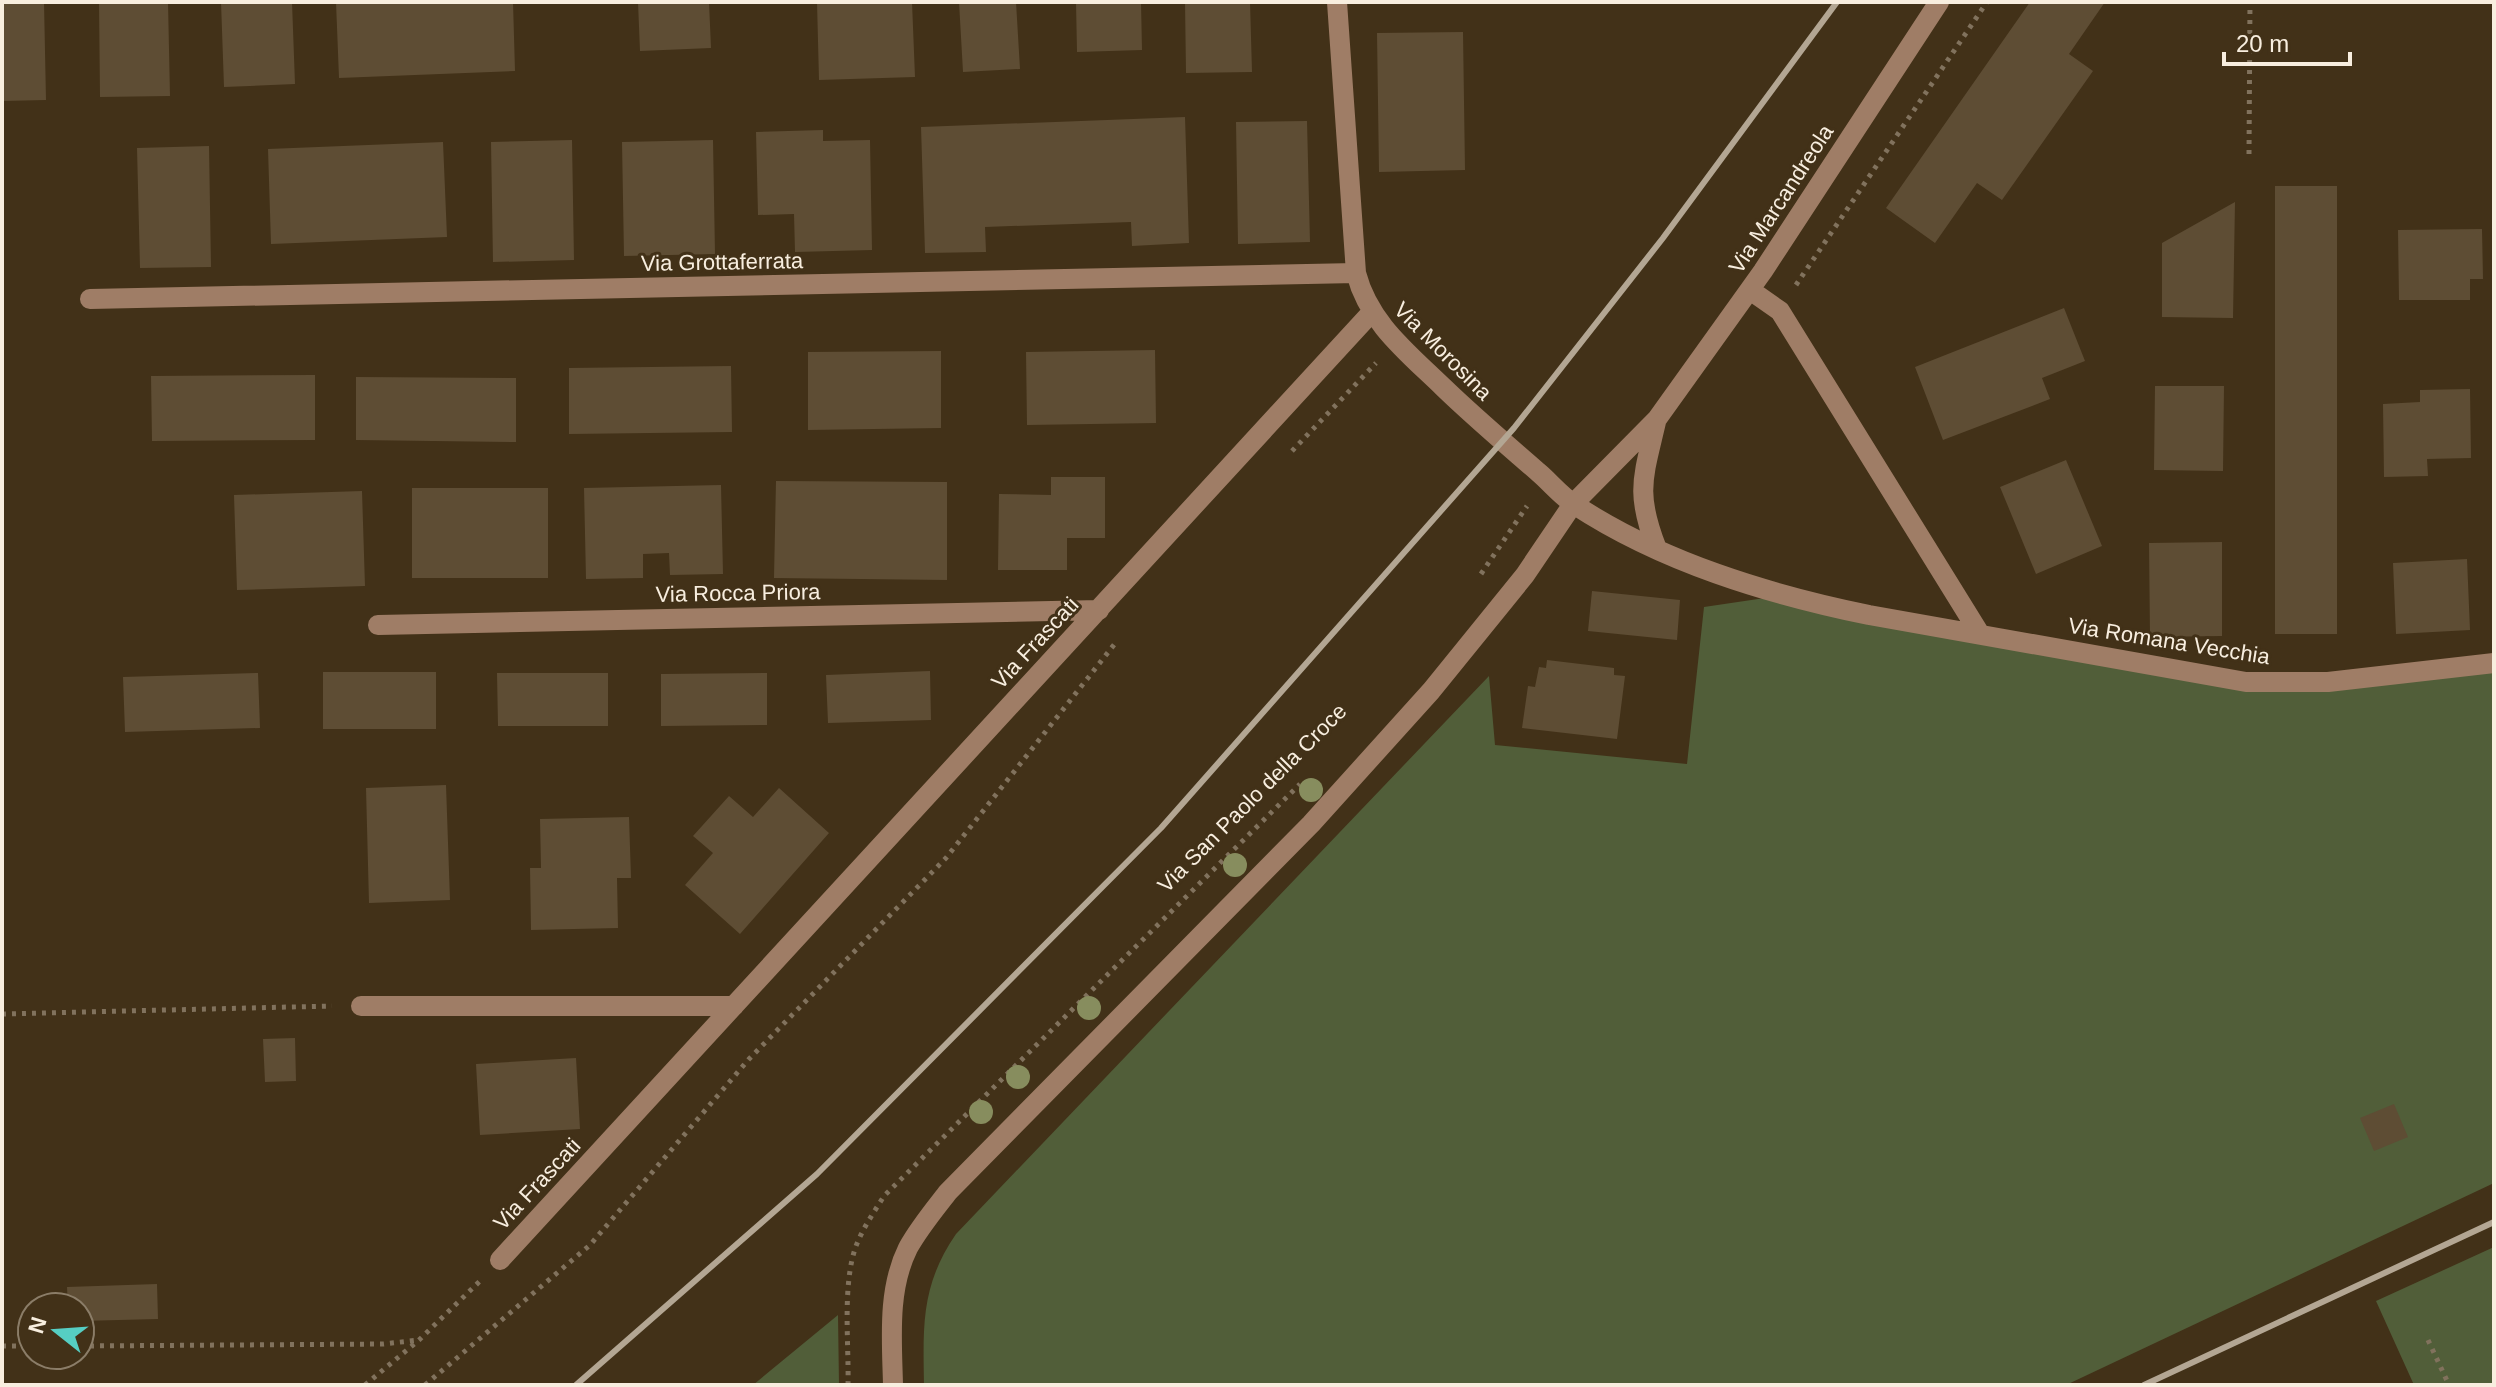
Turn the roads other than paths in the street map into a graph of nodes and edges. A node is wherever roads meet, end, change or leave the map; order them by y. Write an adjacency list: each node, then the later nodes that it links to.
1 (1337, 2): 3 (street, Via Morosina)
2 (1939, 2): 4 (street, Via Marcandreola)
3 (1356, 273): 5 (street, Via Grottaferrata); 6 (street, Via Morosina)
4 (1750, 290): 7 (street, Via Marcandreola); 12 (street)
5 (90, 299)
6 (1371, 313): 8 (street, Via Morosina); 10 (street, Via Frascati)
7 (1657, 419): 8 (street, Via Marcandreola); 9 (street, Via Marcandreola)
8 (1573, 504): 9 (street, Via Romana Vecchia); 17 (street)
9 (1657, 549): 12 (street, Via Romana Vecchia)
10 (1099, 610): 11 (street, Via Rocca Priora); 15 (street, Via Frascati)
11 (378, 625)
12 (1980, 634): 13 (street, Via Romana Vecchia)
13 (2494, 663)
14 (361, 1006): 15 (street)
15 (734, 1006): 16 (street, Via Frascati)
16 (500, 1260)
17 (893, 1385)

